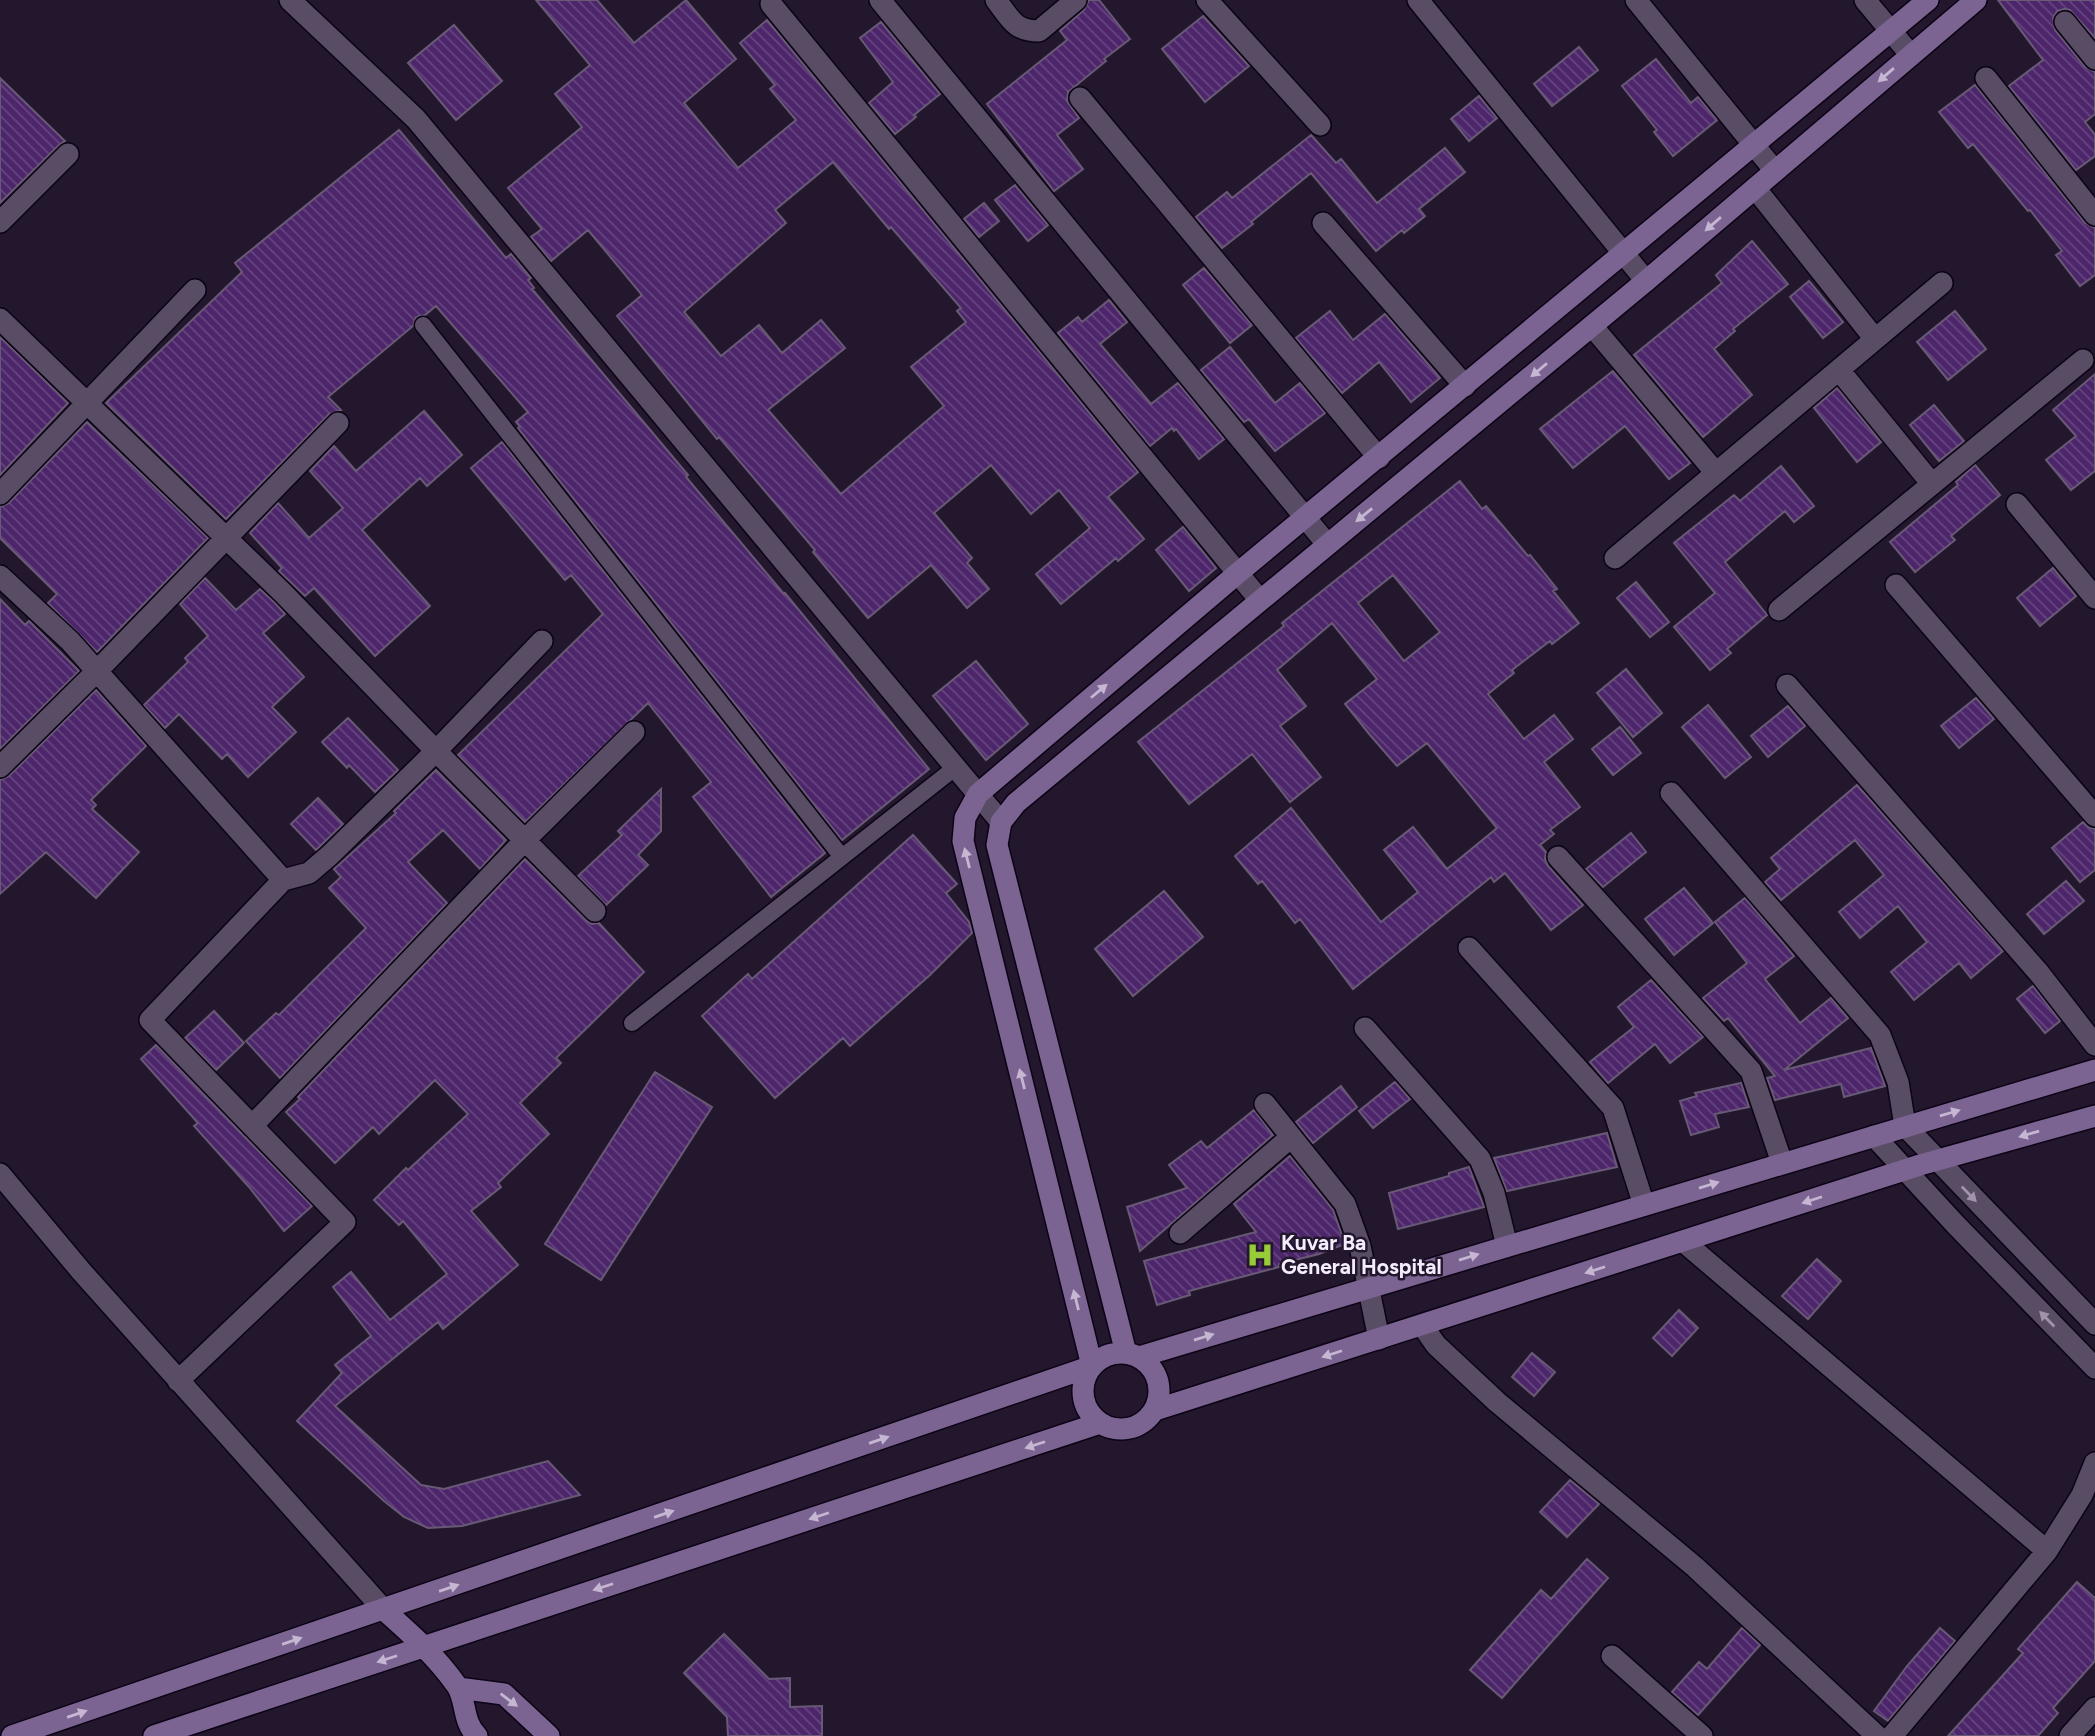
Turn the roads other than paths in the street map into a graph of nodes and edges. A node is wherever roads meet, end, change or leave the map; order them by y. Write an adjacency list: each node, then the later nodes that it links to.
1 (290, 0): 60 (street)
2 (880, 0): 44 (street)
3 (996, 0): 4 (street)
4 (1076, 0)
5 (1207, 0): 18 (street)
6 (1418, 0): 26 (street)
7 (1636, 0): 19 (street)
8 (1865, 0): 13 (street)
9 (1928, 0): 13 (street)
10 (1976, 0): 14 (street)
11 (771, 4): 48 (street)
12 (2065, 22): 15 (street)
13 (1890, 31): 14 (street); 19 (street)
14 (1910, 54): 21 (street, one-way to 21)
15 (2095, 58)
16 (1986, 78): 23 (street)
17 (1080, 98): 39 (street)
18 (1320, 125)
19 (1753, 144): 21 (street); 26 (street)
20 (68, 154): 24 (street)
21 (1775, 171): 22 (street)
22 (1755, 188): 27 (street, one-way to 27); 33 (street)
23 (2095, 215)
24 (0, 222)
25 (1324, 223): 36 (street)
26 (1624, 254): 27 (street); 36 (street)
27 (1646, 281): 32 (street)
28 (1942, 283): 33 (street)
29 (195, 290): 37 (street)
30 (0, 319): 37 (street)
31 (423, 325): 66 (lane)
32 (1592, 326): 40 (street); 46 (street, one-way to 46)
33 (1875, 339): 35 (street)
34 (2082, 360): 41 (street)
35 (1839, 370): 40 (street); 41 (street)
36 (1465, 386): 39 (street)
37 (87, 403): 42 (street); 45 (street)
38 (338, 423): 45 (street)
39 (1378, 458): 44 (street)
40 (1716, 473): 47 (street)
41 (1932, 484): 53 (street)
42 (0, 494)
43 (2017, 505): 51 (street)
44 (1306, 518): 46 (street); 48 (street)
45 (226, 538): 55 (street); 58 (street)
46 (1328, 544): 52 (street)
47 (1615, 558)
48 (1238, 573): 52 (street); 62 (street, one-way to 48)
49 (0, 576): 55 (street)
50 (1896, 584): 63 (street)
51 (2095, 598)
52 (1259, 599): 64 (street)
53 (1779, 610)
54 (542, 641): 58 (street)
55 (96, 672): 59 (street); 68 (street)
56 (1787, 685): 73 (street)
57 (634, 732): 65 (street)
58 (436, 751): 65 (street); 68 (street)
59 (0, 767)
60 (956, 767): 62 (street); 66 (lane)
61 (1671, 793): 78 (street)
62 (978, 794): 64 (street); 94 (street, one-way to 62)
63 (2095, 816)
64 (1001, 822): 93 (street)
65 (525, 840): 69 (street); 77 (street)
66 (842, 857): 71 (lane)
67 (1558, 857): 82 (street)
68 (283, 880): 77 (street)
69 (595, 911)
70 (1469, 948): 85 (street)
71 (632, 1023)
72 (1365, 1028): 88 (street)
73 (2095, 1045)
74 (2095, 1070): 78 (street, one-way to 74)
75 (1265, 1104): 80 (street)
76 (2095, 1116): 81 (street, one-way to 81)
77 (252, 1126): 96 (street)
78 (1905, 1126): 79 (street); 81 (street)
79 (1874, 1136): 82 (street); 83 (street)
80 (1292, 1137): 86 (street); 89 (street)
81 (1937, 1160): 83 (street); 90 (street, one-way to 90)
82 (1782, 1163): 85 (street, one-way to 82)
83 (1905, 1170): 87 (street, one-way to 87); 95 (street, one-way to 83)
84 (0, 1174): 96 (street)
85 (1644, 1205): 88 (street)
86 (1180, 1233)
87 (1684, 1242): 91 (street, one-way to 91); 100 (street)
88 (1507, 1246): 89 (street, one-way to 88)
89 (1367, 1288): 92 (street); 93 (street, one-way to 89)
90 (2095, 1324)
91 (1422, 1325): 92 (street); 111 (street)
92 (1379, 1339): 97 (street, one-way to 97)
93 (1133, 1355): 94 (street); 97 (street)
94 (1092, 1367): 98 (street); 101 (street, one-way to 94)
95 (2095, 1368)
96 (178, 1381): 101 (street)
97 (1155, 1410): 98 (street)
98 (1100, 1423): 102 (street, one-way to 102)
99 (2095, 1462): 100 (street)
100 (2046, 1552): 112 (street)
101 (384, 1610): 102 (street); 106 (street, one-way to 101)
102 (424, 1647): 104 (street); 107 (street, one-way to 107)
103 (1612, 1656): 110 (street)
104 (458, 1688): 108 (street); 109 (street, one-way to 109)
105 (2095, 1707): 113 (street)
106 (12, 1736)
107 (154, 1736)
108 (477, 1736)
109 (549, 1736)
110 (1702, 1736)
111 (1877, 1736)
112 (1892, 1736)
113 (2070, 1736)

